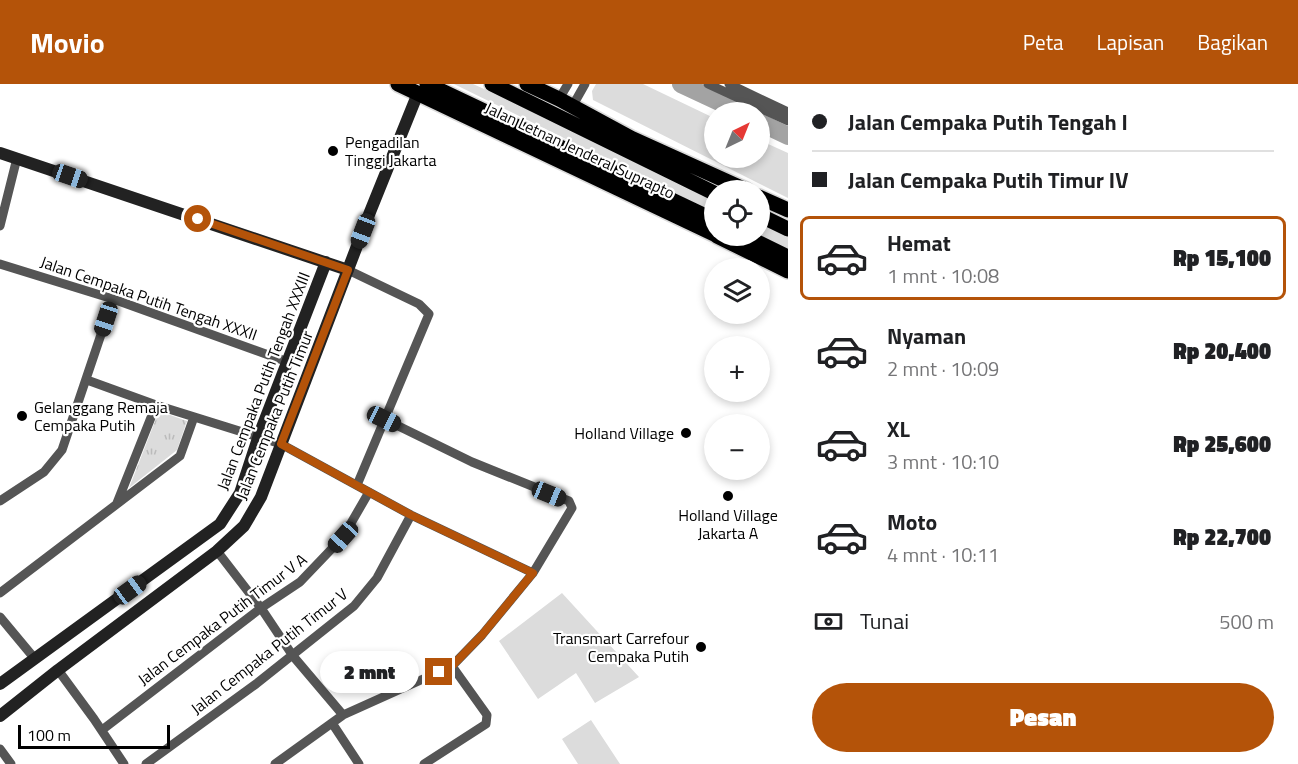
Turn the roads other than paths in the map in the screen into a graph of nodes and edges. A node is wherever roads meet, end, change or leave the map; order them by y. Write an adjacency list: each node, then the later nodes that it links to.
1 (398, 84): 8 (main road, Jalan Letnan Jenderal Suprapto)
2 (492, 84): 17 (main road, Jalan Letnan Jenderal Suprapto)
3 (527, 84): 9 (main road, Jalan Letnan Jenderal Suprapto)
4 (568, 84): 9 (street)
5 (585, 84): 9 (street)
6 (708, 84): 7 (street)
7 (726, 86): 10 (street); 11 (street)
8 (422, 89): 12 (main road, Jalan Letnan Jenderal Suprapto); 15 (main road, Jalan Letnan Jenderal Suprapto); 29 (street, Jalan Cempaka Putih Timur)
9 (565, 103): 16 (main road, Jalan Letnan Jenderal Suprapto)
10 (788, 112)
11 (788, 122)
12 (563, 148): 15 (main road); 20 (main road, Jalan Letnan Jenderal Suprapto)
13 (0, 153): 14 (street)
14 (17, 159): 22 (street); 29 (street)
15 (576, 169): 23 (main road, Jalan Letnan Jenderal Suprapto)
16 (724, 180)
17 (704, 188)
18 (770, 202): 19 (main road)
19 (788, 210)
20 (704, 215)
21 (770, 220): 24 (main road)
22 (0, 226)
23 (704, 229)
24 (788, 229)
25 (738, 246): 30 (main road, Jalan Letnan Jenderal Suprapto)
26 (765, 246): 27 (main road)
27 (788, 257)
28 (0, 264): 31 (street, Jalan Cempaka Putih Tengah XXXII)
29 (338, 266): 32 (street, Jalan Cempaka Putih Tengah XXXIII); 36 (street); 38 (street, Jalan Cempaka Putih Timur)
30 (788, 271)
31 (113, 299): 32 (street, Jalan Cempaka Putih Tengah XXXII); 33 (street)
32 (288, 362): 37 (street, Jalan Cempaka Putih Tengah XXXIII)
33 (87, 380): 34 (street); 41 (street)
34 (156, 405): 35 (street); 42 (street)
35 (195, 417): 37 (street); 42 (street)
36 (384, 419): 39 (street); 45 (street)
37 (261, 436): 38 (street); 50 (street, Jalan Cempaka Putih Tengah XXXIII)
38 (279, 443): 39 (street); 44 (street, Jalan Cempaka Putih Timur)
39 (357, 485): 40 (street)
40 (369, 492): 43 (street); 47 (street, Jalan Cempaka Putih Timur V A)
41 (0, 501)
42 (117, 503): 46 (street)
43 (411, 515): 45 (street); 49 (street, Jalan Cempaka Putih Timur V)
44 (217, 551): 47 (street); 52 (street, Jalan Cempaka Putih Timur)
45 (533, 573): 51 (street)
46 (0, 593)
47 (261, 608): 49 (street); 57 (street, Jalan Cempaka Putih Timur V A)
48 (0, 617): 50 (street)
49 (293, 656): 54 (street); 61 (street, Jalan Cempaka Putih Timur V)
50 (35, 659): 53 (street, Jalan Cempaka Putih Tengah XXXIII)
51 (452, 666): 54 (street); 64 (street)
52 (58, 670): 55 (street, Jalan Cempaka Putih Timur); 57 (street)
53 (0, 684)
54 (343, 715): 56 (street)
55 (0, 716)
56 (332, 723): 62 (street); 63 (street)
57 (102, 730): 60 (street)
58 (0, 749): 59 (street)
59 (11, 764)
60 (124, 764)
61 (146, 764)
62 (275, 764)
63 (359, 764)
64 (424, 764)

